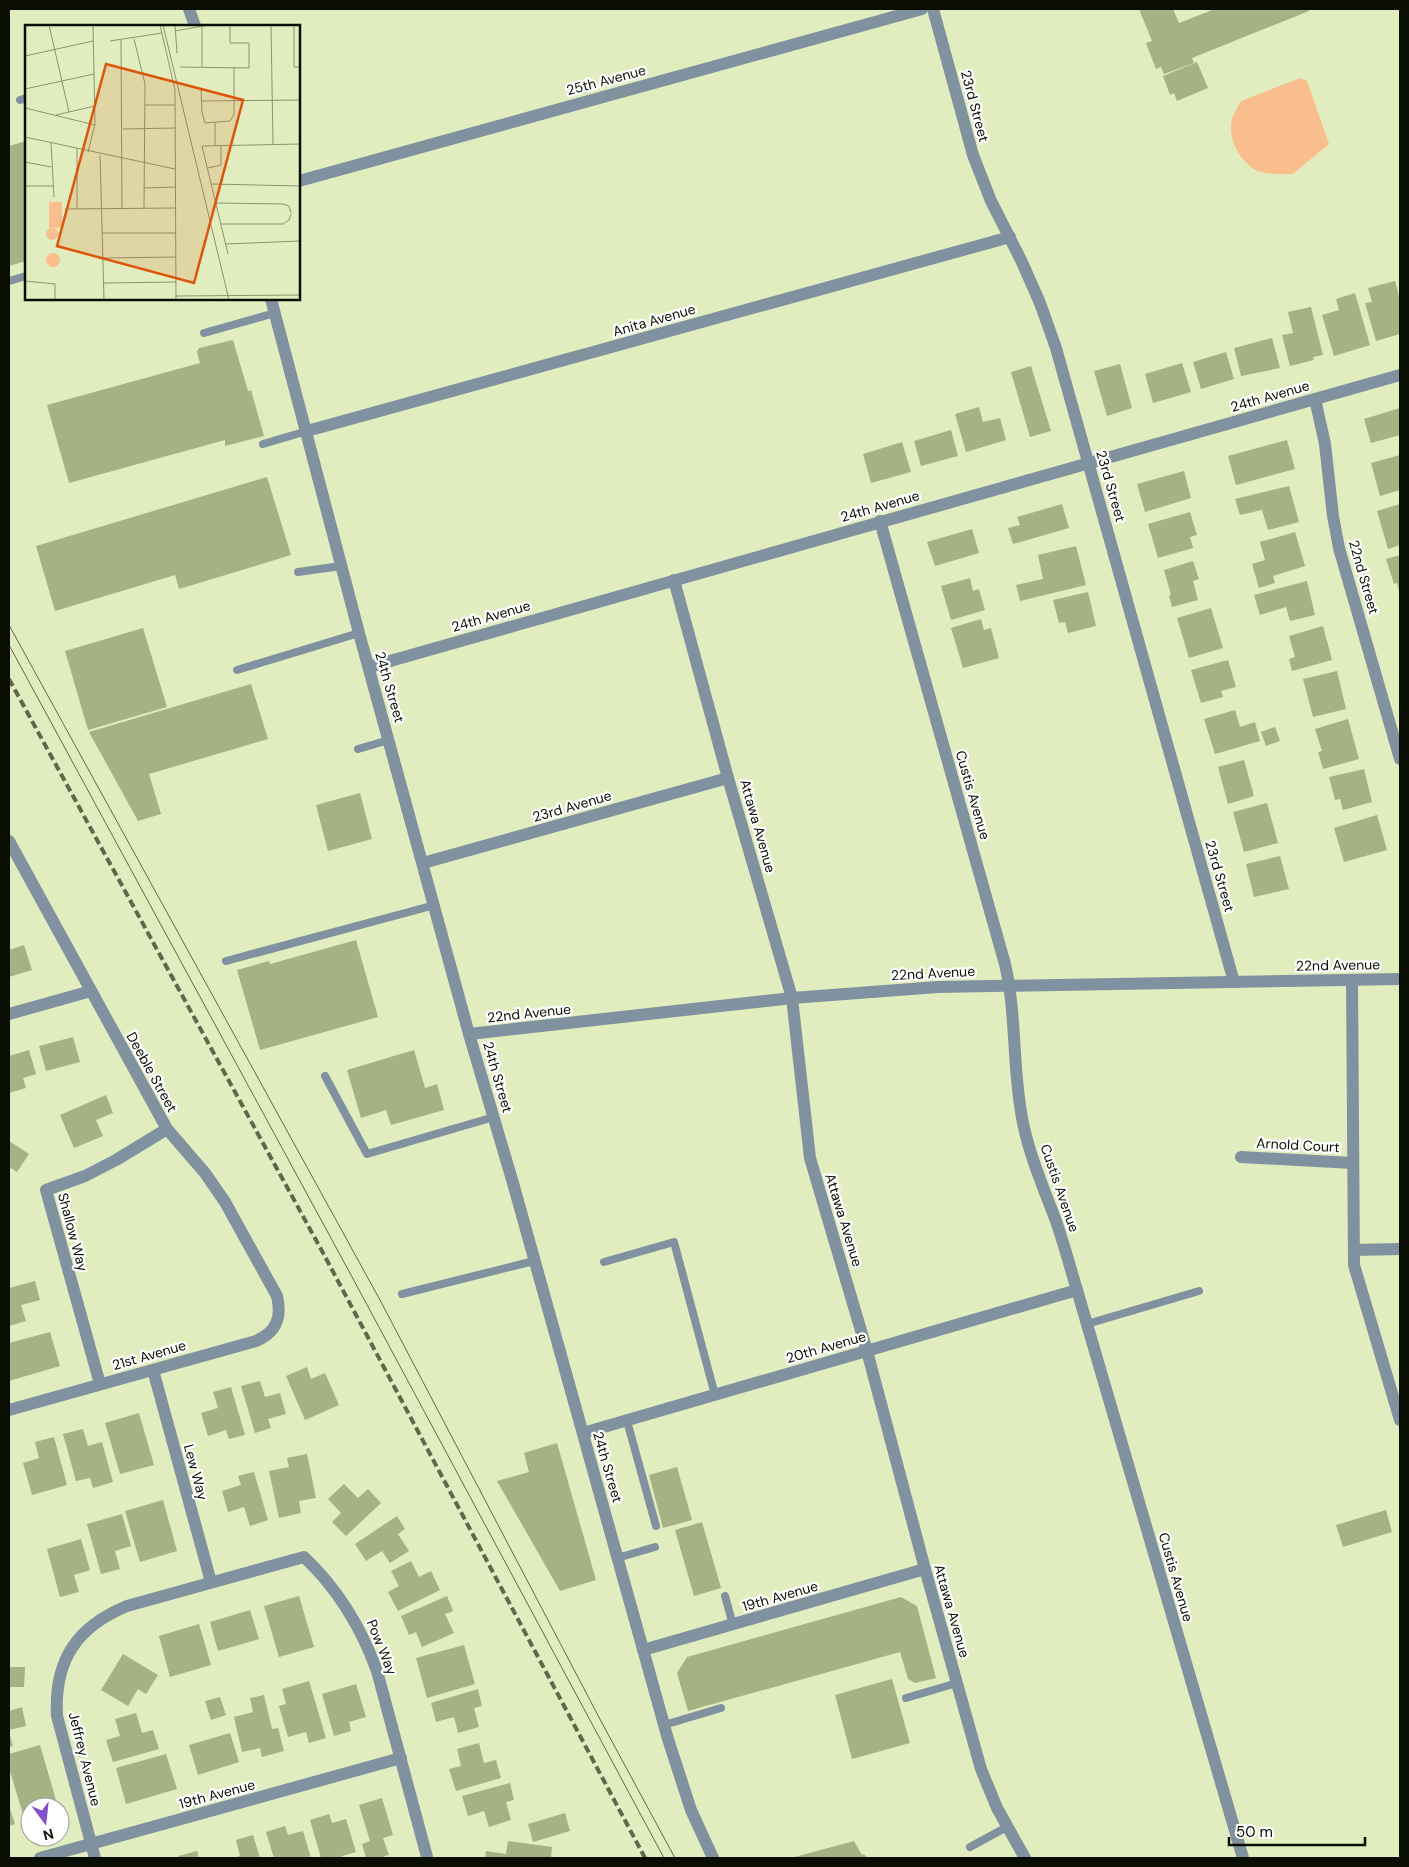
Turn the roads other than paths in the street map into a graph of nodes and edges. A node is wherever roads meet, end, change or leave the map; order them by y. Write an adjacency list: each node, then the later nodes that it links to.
1 (189, 9): 4 (street)
2 (922, 9): 5 (street, 25th Avenue)
3 (933, 9): 6 (street, 23rd Street)
4 (195, 25)
5 (300, 181)
6 (1010, 237): 14 (street, Anita Avenue); 16 (street, 23rd Street)
7 (25, 276): 8 (lane)
8 (9, 281)
9 (271, 300): 10 (street, 24th Street)
10 (275, 313): 11 (lane); 14 (street, 24th Street)
11 (204, 333)
12 (1400, 375): 13 (street, 24th Avenue)
13 (1315, 399): 16 (street, 24th Avenue); 26 (street, 22nd Street)
14 (307, 431): 15 (lane); 18 (street, 24th Street)
15 (263, 444)
16 (1089, 463): 17 (street, 24th Avenue); 34 (street, 23rd Street)
17 (880, 521): 20 (street, 24th Avenue); 35 (street, Custis Avenue)
18 (341, 566): 19 (lane); 21 (street, 24th Street)
19 (298, 572)
20 (674, 580): 22 (street, 24th Avenue); 27 (street, Attawa Avenue)
21 (359, 633): 22 (street, 24th Street); 23 (lane)
22 (369, 667): 24 (street, 24th Street)
23 (237, 670)
24 (389, 740): 25 (lane); 29 (street, 24th Street)
25 (358, 749)
26 (1400, 760)
27 (728, 778): 29 (street, 23rd Avenue); 37 (street, Attawa Avenue)
28 (9, 841): 36 (street, Deeble Street)
29 (423, 863): 30 (street, 24th Street)
30 (435, 905): 31 (lane); 39 (street, 24th Street)
31 (226, 961)
32 (1352, 980): 33 (street, 22nd Avenue); 34 (street, 22nd Avenue); 44 (street)
33 (1400, 980)
34 (1234, 982): 35 (street, 22nd Avenue)
35 (1010, 985): 37 (street, 22nd Avenue); 49 (street, Custis Avenue)
36 (91, 991): 38 (street); 42 (street, Deeble Street)
37 (792, 998): 39 (street, 22nd Avenue); 54 (street, Attawa Avenue)
38 (9, 1014)
39 (469, 1034): 41 (street, 24th Street)
40 (325, 1076): 41 (lane)
41 (494, 1116): 47 (street, 24th Street)
42 (167, 1129): 52 (street, Deeble Street); 56 (street, Shallow Way)
43 (1240, 1157): 44 (street, Arnold Court)
44 (1353, 1163): 46 (street)
45 (1400, 1249): 46 (street)
46 (1354, 1250): 59 (street)
47 (534, 1261): 51 (lane); 61 (street, 24th Street)
48 (604, 1262): 57 (lane)
49 (1077, 1290): 53 (street, Custis Avenue); 54 (street, 20th Avenue)
50 (1199, 1291): 53 (lane)
51 (402, 1294)
52 (280, 1310): 55 (street, 21st Avenue)
53 (1086, 1324): 83 (street, Custis Avenue)
54 (867, 1351): 57 (street, 20th Avenue); 65 (street, Attawa Avenue)
55 (153, 1370): 56 (street, 21st Avenue); 66 (street, Lew Way)
56 (100, 1384): 58 (street, 21st Avenue)
57 (715, 1395): 60 (street, 20th Avenue)
58 (9, 1410)
59 (1400, 1420)
60 (627, 1421): 61 (street, 20th Avenue); 62 (lane)
61 (583, 1434): 64 (street, 24th Street)
62 (656, 1526)
63 (655, 1547): 64 (lane)
64 (617, 1558): 69 (street, 24th Street)
65 (925, 1570): 68 (street, 19th Avenue); 70 (street, Attawa Avenue)
66 (211, 1582): 74 (street, Pow Way); 76 (street, Jeffrey Avenue)
67 (725, 1596): 68 (lane)
68 (733, 1625): 69 (street, 19th Avenue)
69 (643, 1650): 73 (street, 24th Street)
70 (957, 1683): 71 (lane); 75 (street, Attawa Avenue)
71 (906, 1698)
72 (720, 1708): 73 (lane)
73 (664, 1725): 81 (street, 24th Street)
74 (401, 1758): 76 (street, 19th Avenue); 78 (street, Pow Way)
75 (1007, 1827): 77 (lane); 82 (street, Attawa Avenue)
76 (91, 1844): 79 (street, 19th Avenue); 80 (street, Jeffrey Avenue)
77 (970, 1847)
78 (428, 1857)
79 (40, 1858)
80 (95, 1858)
81 (713, 1858)
82 (1025, 1858)
83 (1243, 1858)

